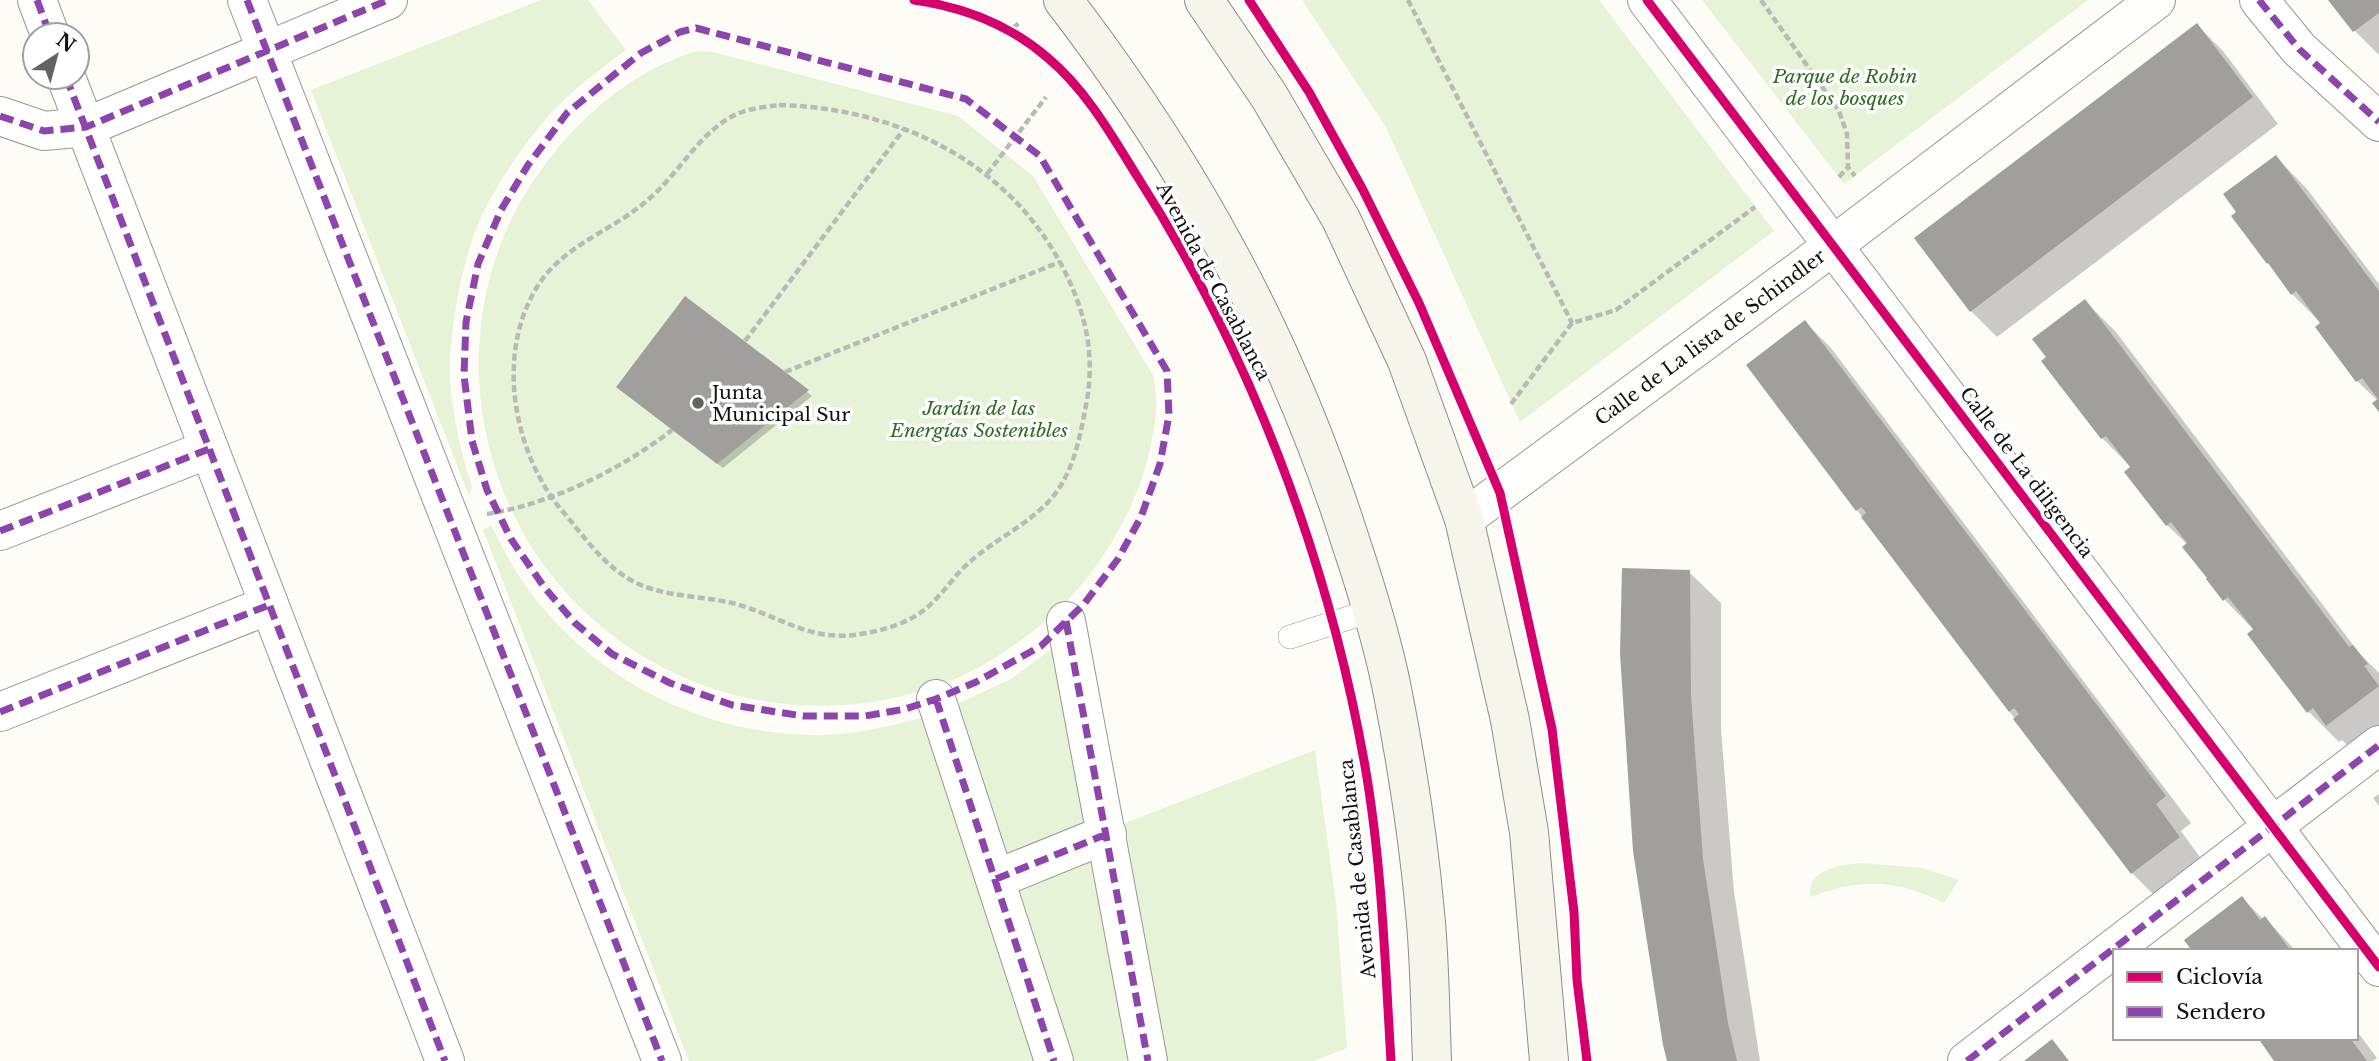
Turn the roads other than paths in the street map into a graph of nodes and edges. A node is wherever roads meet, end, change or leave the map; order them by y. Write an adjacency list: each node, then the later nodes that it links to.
1 (37, 0): 9 (street)
2 (247, 0): 10 (street)
3 (388, 0): 10 (street)
4 (1063, 0): 20 (main road, Avenida de Casablanca)
5 (1204, 0): 17 (main road)
6 (1647, 0): 15 (street, Calle de La diligencia)
7 (2156, 0): 15 (street, Calle de La lista de Schindler)
8 (2259, 0): 13 (street)
9 (45, 21)
10 (267, 51): 14 (street); 31 (street)
11 (72, 91): 14 (street)
12 (0, 116): 14 (street)
13 (2379, 122)
14 (86, 127): 16 (street)
15 (1832, 245): 17 (street, Calle de La lista de Schindler); 26 (street, Calle de La diligencia)
16 (209, 449): 18 (street); 19 (street)
17 (1464, 519): 35 (main road)
18 (0, 531)
19 (269, 605): 24 (street); 30 (street)
20 (1373, 610): 22 (lane); 34 (main road, Avenida de Casablanca)
21 (1066, 621): 27 (street)
22 (1290, 637)
23 (936, 699): 28 (street)
24 (0, 712)
25 (2379, 745): 26 (street)
26 (2272, 825): 29 (street, Calle de La diligencia); 36 (street)
27 (1107, 834): 28 (street); 33 (street)
28 (996, 879): 32 (street)
29 (2379, 967)
30 (445, 1061)
31 (662, 1061)
32 (1054, 1061)
33 (1148, 1061)
34 (1432, 1061)
35 (1549, 1061)
36 (1967, 1061)

